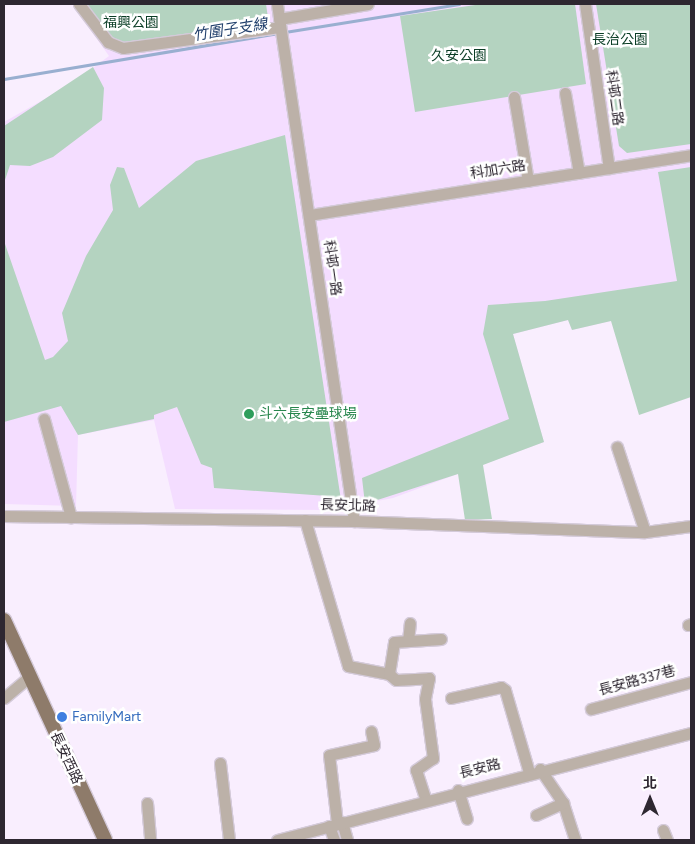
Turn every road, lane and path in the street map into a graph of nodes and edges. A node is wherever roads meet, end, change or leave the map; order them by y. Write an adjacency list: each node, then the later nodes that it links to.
1 (79, 4): 6 (street)
2 (277, 4): 6 (street, 科邨一路)
3 (368, 4): 5 (street)
4 (585, 4): 10 (street, 科邨二路)
5 (319, 8): 6 (street)
6 (279, 23): 13 (street, 科邨一路)
7 (565, 93): 11 (street)
8 (514, 97): 12 (street)
9 (691, 155): 10 (street, 科加六路)
10 (609, 168): 11 (street, 科加六路)
11 (579, 173): 12 (street, 科加六路)
12 (528, 181): 13 (street, 科加六路)
13 (309, 214): 19 (street, 科邨一路)
14 (44, 419): 17 (street)
15 (617, 447): 21 (street)
16 (4, 516): 17 (street, 長安北路)
17 (71, 517): 18 (street, 長安北路)
18 (305, 520): 19 (street, 長安北路); 26 (street)
19 (354, 521): 21 (street, 長安北路)
20 (691, 526): 21 (street, 長安北路)
21 (645, 532)
22 (4, 620): 27 (main road, 長安西路)
23 (410, 623): 25 (street)
24 (441, 639): 25 (street)
25 (408, 642): 26 (street)
26 (389, 674): 37 (street)
27 (28, 678): 29 (street); 44 (main road, 長安西路)
28 (691, 682): 31 (street, 長安路337巷)
29 (4, 698)
30 (451, 698): 35 (street)
31 (592, 709)
32 (371, 731): 42 (street)
33 (691, 733): 35 (street, 長安路)
34 (220, 763): 46 (street)
35 (535, 771): 36 (street, 長安路); 39 (street)
36 (458, 790): 37 (street, 長安路); 41 (street)
37 (425, 798): 42 (street, 長安路)
38 (147, 803): 45 (street)
39 (562, 803): 40 (street); 50 (street)
40 (536, 815)
41 (467, 819)
42 (336, 824): 43 (street, 長安路); 48 (street); 49 (street)
43 (303, 837): 47 (street, 長安路)
44 (105, 840)
45 (150, 840)
46 (229, 840)
47 (280, 840)
48 (334, 840)
49 (347, 840)
50 (575, 840)

